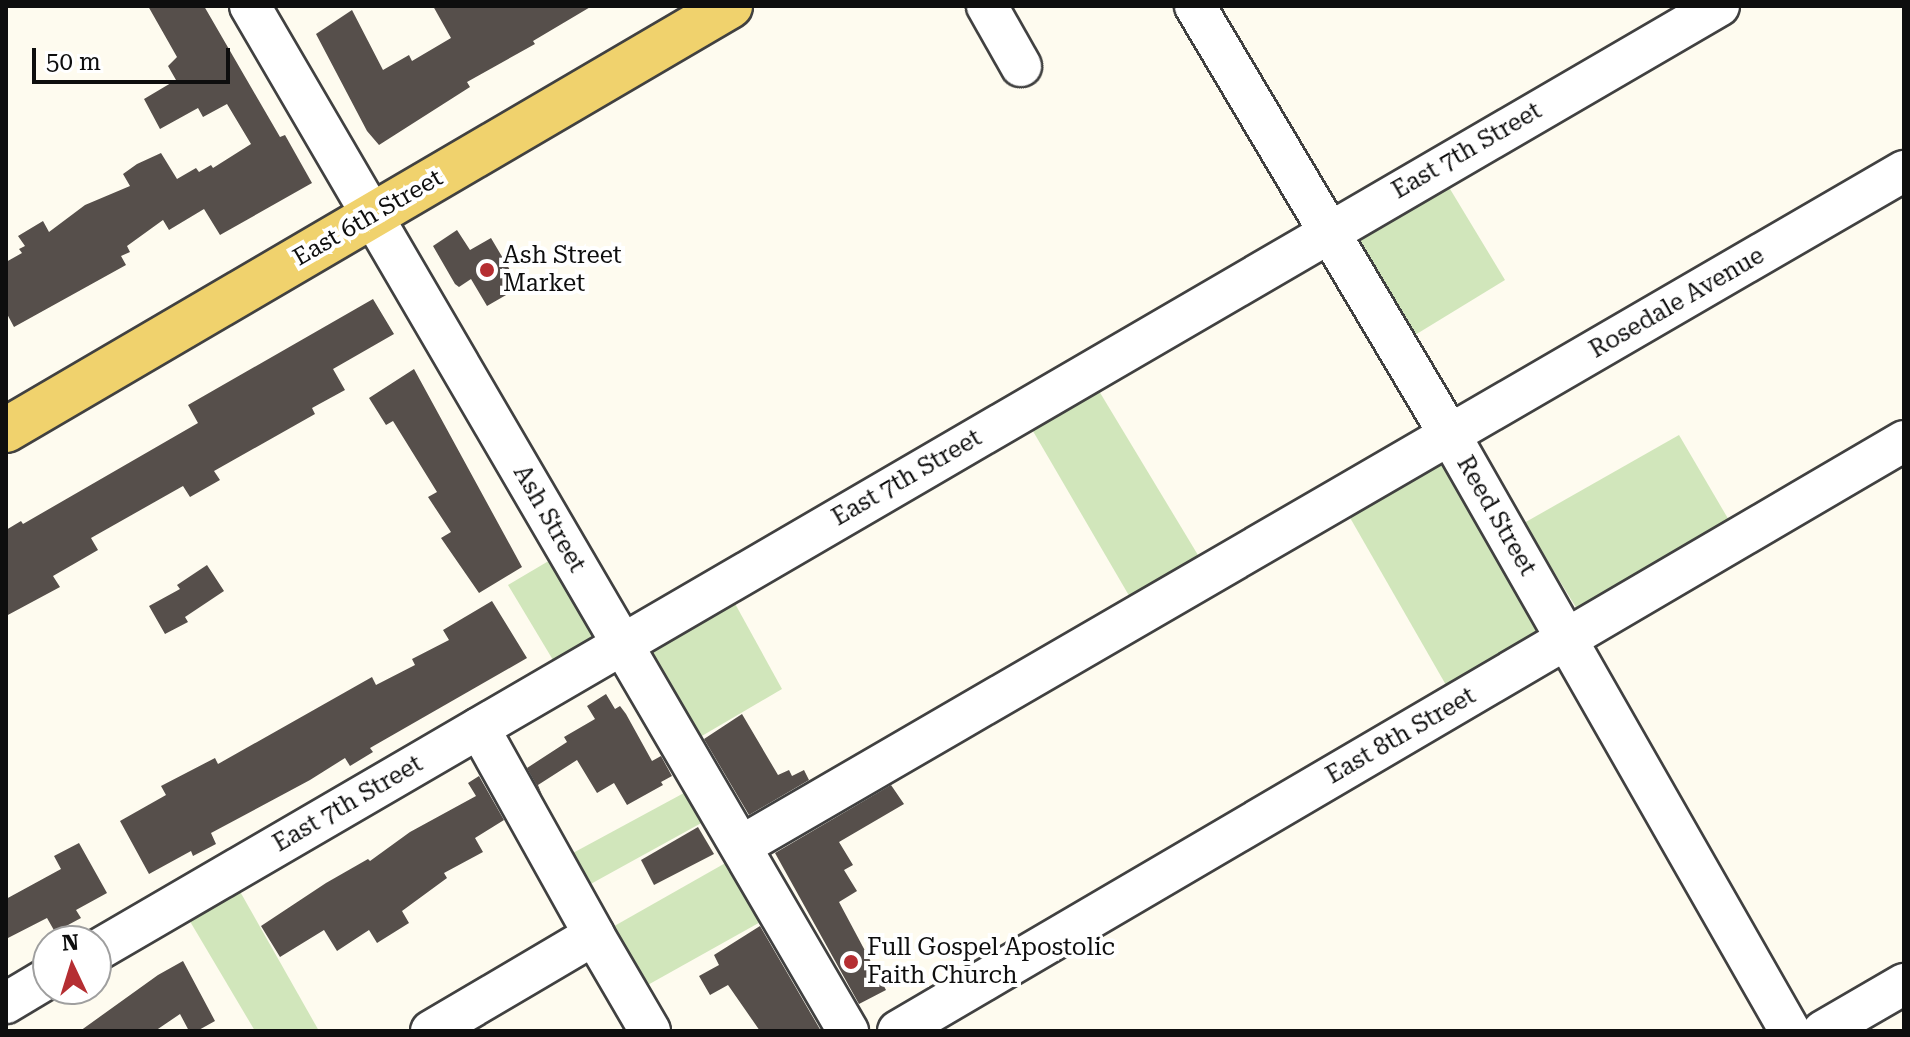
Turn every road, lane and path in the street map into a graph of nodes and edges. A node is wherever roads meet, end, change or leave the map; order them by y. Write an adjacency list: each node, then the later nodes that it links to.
1 (250, 6): 8 (street, Ash Street)
2 (730, 6): 8 (main road, East 6th Street)
3 (987, 6): 6 (street)
4 (1195, 6): 9 (street, Reed Street)
5 (1719, 6): 9 (street, East 7th Street)
6 (1021, 66)
7 (1904, 171): 11 (street, Rosedale Avenue)
8 (372, 215): 10 (main road, East 6th Street); 14 (street, Ash Street)
9 (1328, 232): 11 (street, Reed Street); 14 (street, East 7th Street)
10 (6, 430)
11 (1450, 435): 13 (street, Reed Street); 16 (street, Rosedale Avenue)
12 (1904, 441): 13 (street, East 8th Street)
13 (1567, 639): 25 (street, East 8th Street); 26 (street, Reed Street)
14 (621, 645): 15 (street, East 7th Street); 16 (street, Ash Street)
15 (479, 728): 17 (street); 18 (street, East 7th Street)
16 (741, 846): 24 (street, Ash Street)
17 (594, 935): 22 (street); 23 (street)
18 (112, 942)
19 (1904, 984): 27 (street)
20 (32, 988): 21 (street)
21 (6, 1003)
22 (431, 1031)
23 (650, 1031)
24 (848, 1031)
25 (898, 1031)
26 (1790, 1031)
27 (1823, 1031)

